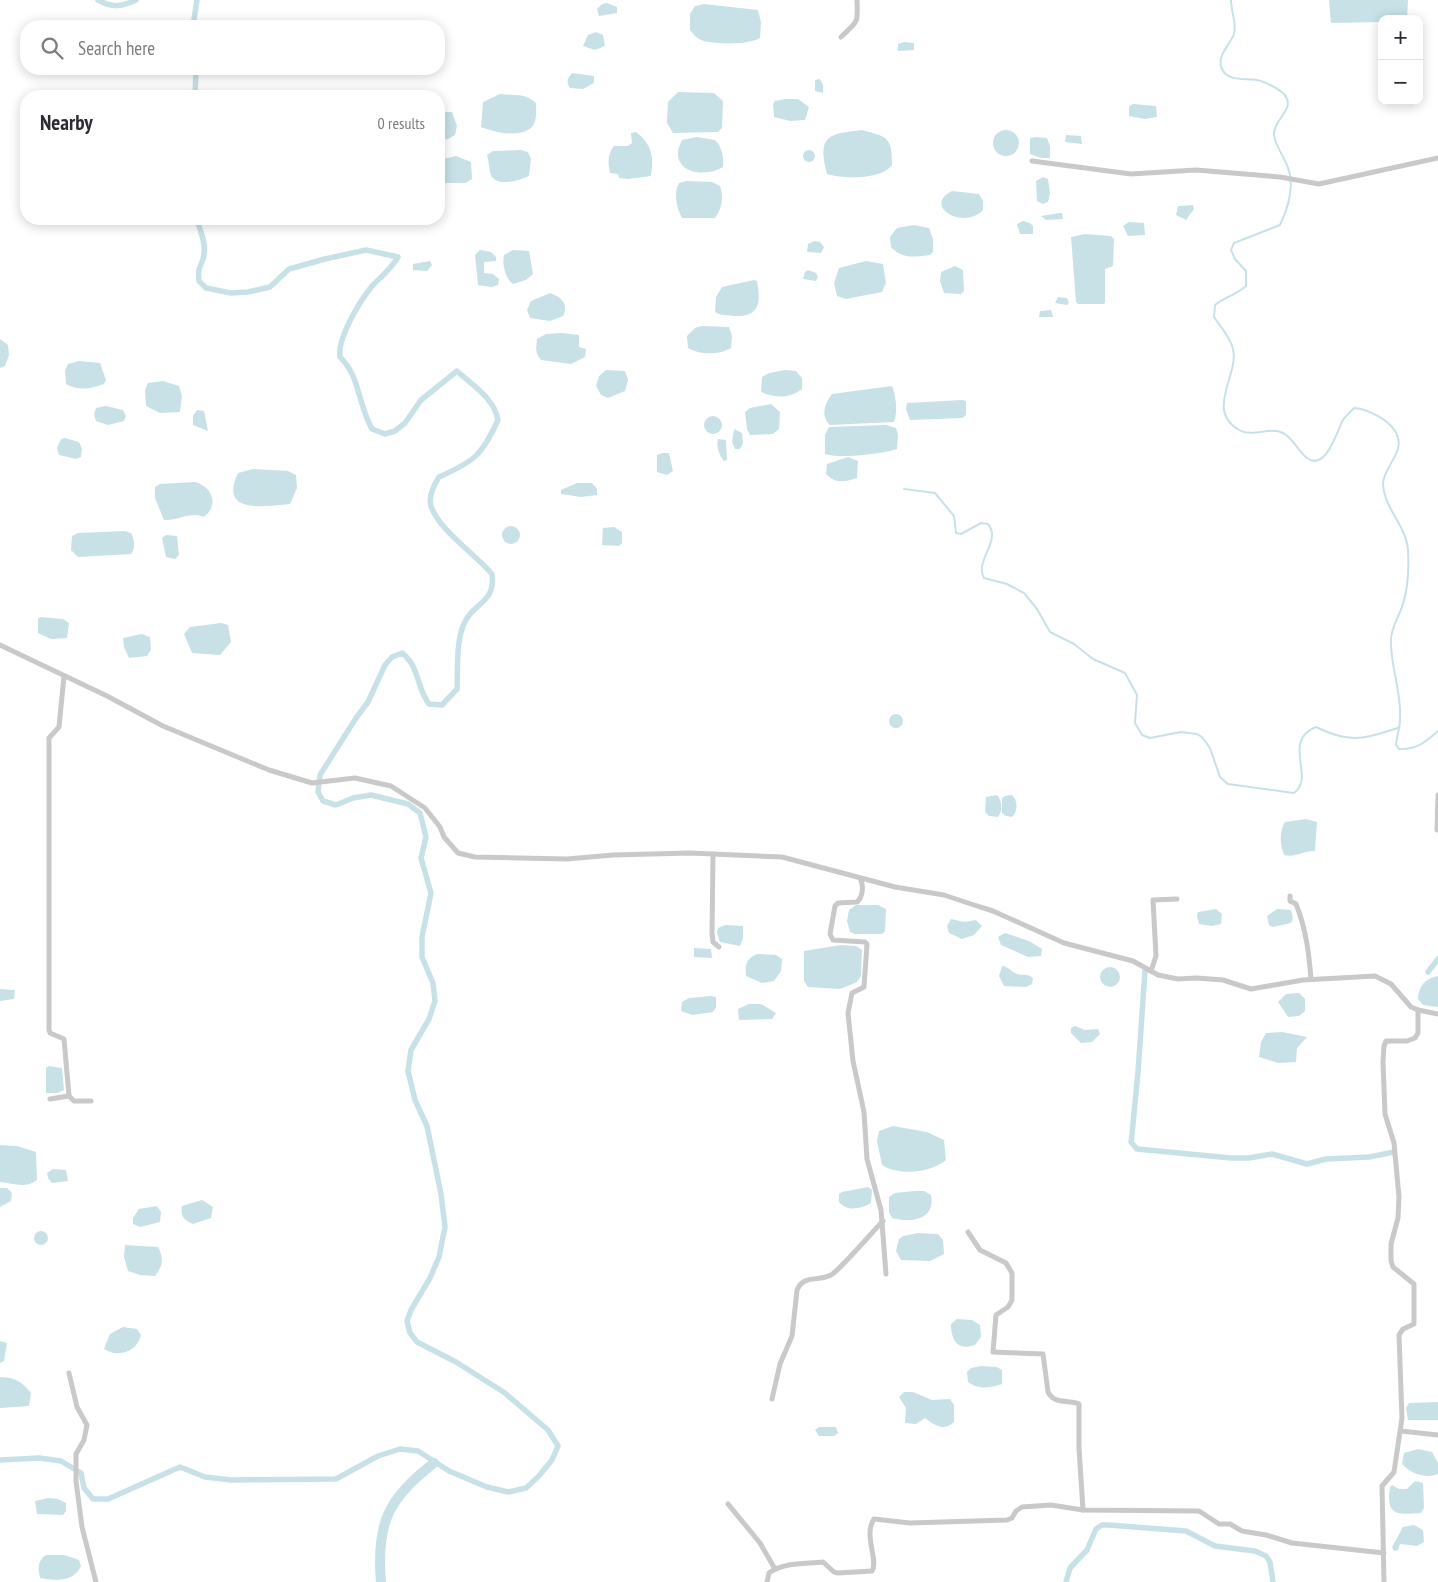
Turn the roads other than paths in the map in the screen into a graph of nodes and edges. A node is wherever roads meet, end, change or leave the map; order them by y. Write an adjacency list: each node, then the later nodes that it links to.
1 (857, 0): 2 (street)
2 (841, 37)
3 (1438, 158): 4 (street)
4 (1032, 160)
5 (0, 645): 6 (street)
6 (64, 676): 9 (street); 18 (street)
7 (1438, 795): 8 (street)
8 (1437, 830)
9 (713, 854): 10 (street); 13 (street)
10 (860, 877): 14 (street); 21 (street)
11 (1290, 896): 15 (street)
12 (1177, 899): 14 (street)
13 (719, 946)
14 (1151, 971): 15 (street)
15 (1311, 979): 16 (street)
16 (1418, 1010): 17 (street); 26 (street)
17 (1438, 1014)
18 (69, 1096): 19 (street); 20 (street)
19 (50, 1099)
20 (91, 1101)
21 (882, 1221): 23 (street); 25 (street)
22 (968, 1232): 29 (street)
23 (886, 1274)
24 (69, 1373): 32 (street)
25 (772, 1399)
26 (1401, 1431): 27 (street); 30 (street)
27 (1438, 1435)
28 (728, 1504): 31 (street)
29 (1083, 1510): 30 (street); 31 (street)
30 (1384, 1553): 34 (street)
31 (775, 1569): 33 (street)
32 (96, 1582)
33 (767, 1582)
34 (1384, 1582)

